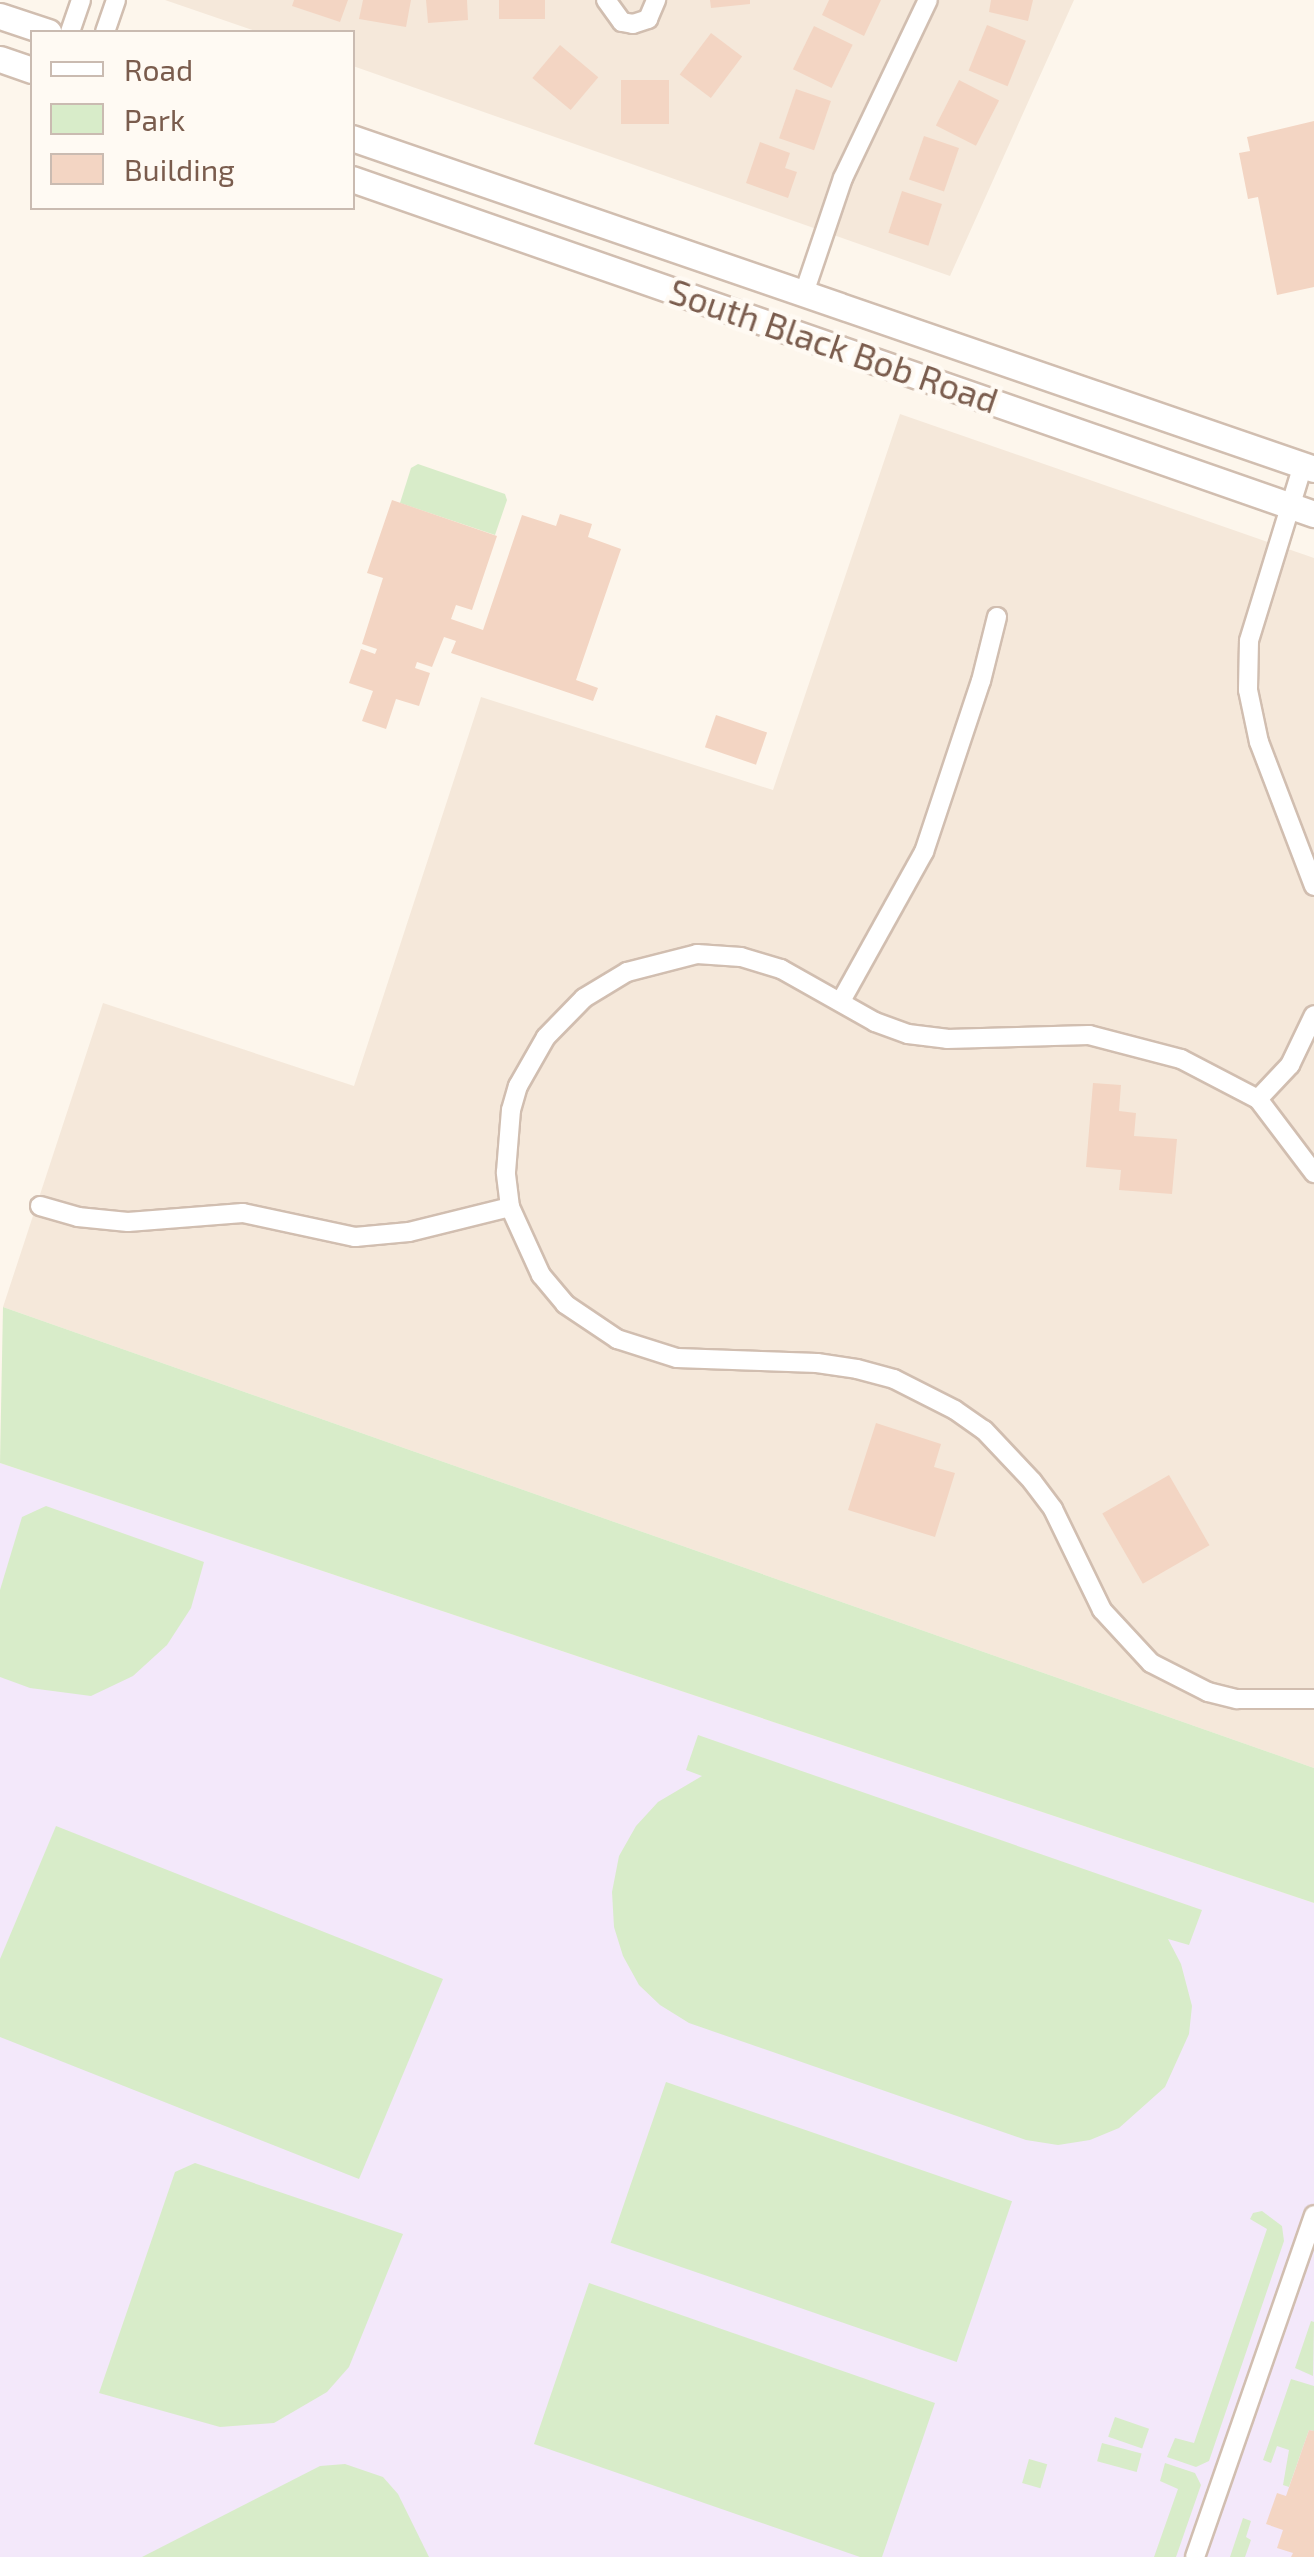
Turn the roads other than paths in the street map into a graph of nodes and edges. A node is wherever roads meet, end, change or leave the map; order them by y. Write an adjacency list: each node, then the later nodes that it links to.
1 (81, 0): 8 (street)
2 (116, 0): 9 (street)
3 (606, 0): 4 (street)
4 (656, 0)
5 (928, 0): 14 (street)
6 (0, 16): 7 (main road)
7 (42, 30)
8 (71, 30)
9 (105, 30)
10 (0, 59): 11 (main road)
11 (30, 69)
12 (355, 139): 14 (main road, South Black Bob Road)
13 (355, 180): 16 (main road, South Black Bob Road)
14 (804, 293): 15 (main road, South Black Bob Road)
15 (1308, 467): 16 (street)
16 (1302, 510): 18 (street)
17 (997, 617): 19 (street)
18 (1314, 886)
19 (840, 1001): 21 (street); 24 (street)
20 (1314, 1015): 21 (street)
21 (1258, 1100): 22 (street)
22 (1314, 1173)
23 (40, 1206): 24 (street)
24 (510, 1208): 25 (street)
25 (1314, 1698)
26 (1314, 2216): 27 (street)
27 (1195, 2557)

